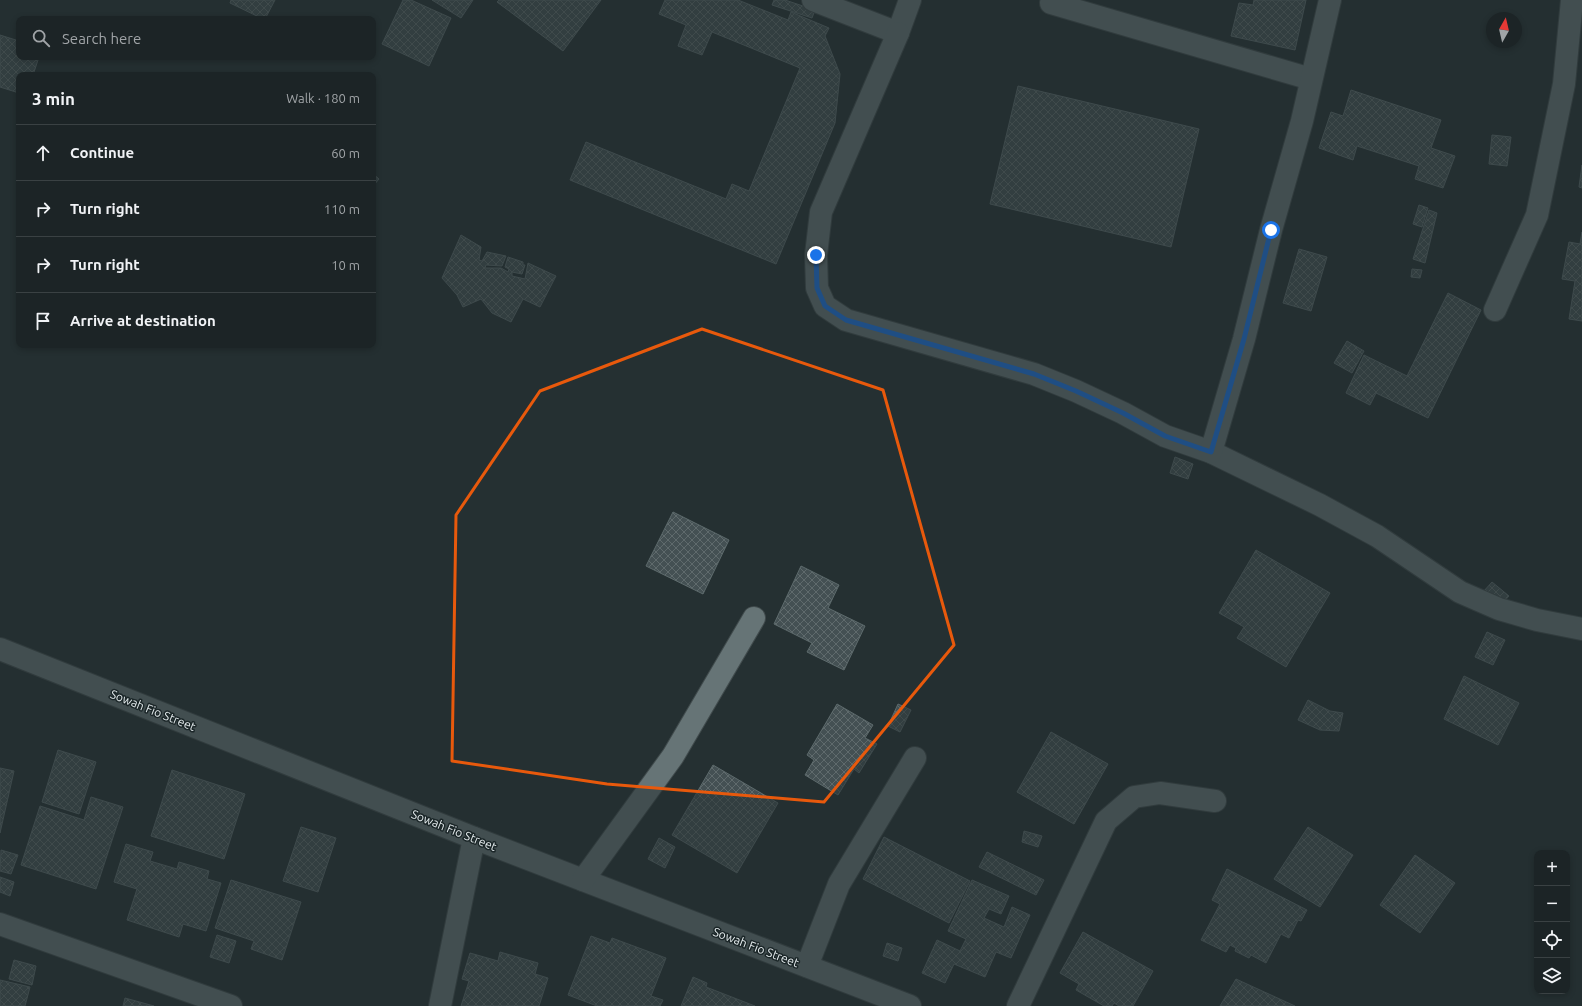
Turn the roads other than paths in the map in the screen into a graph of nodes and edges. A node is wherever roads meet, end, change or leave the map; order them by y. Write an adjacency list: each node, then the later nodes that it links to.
1 (813, 0): 6 (street)
2 (910, 0): 6 (street)
3 (1330, 0): 7 (street)
4 (1572, 0): 8 (street)
5 (1051, 3): 7 (street)
6 (898, 33): 9 (street)
7 (1311, 79): 9 (street)
8 (1495, 310)
9 (1211, 452): 11 (street)
10 (754, 618): 16 (street)
11 (1582, 629)
12 (0, 649): 15 (street, Sowah Fio Street)
13 (915, 758): 18 (street)
14 (1215, 801): 22 (street)
15 (474, 838): 16 (street, Sowah Fio Street); 20 (street)
16 (583, 880): 18 (street, Sowah Fio Street)
17 (0, 924): 19 (street)
18 (807, 966): 21 (street, Sowah Fio Street)
19 (231, 1006)
20 (440, 1006)
21 (910, 1006)
22 (1018, 1006)

